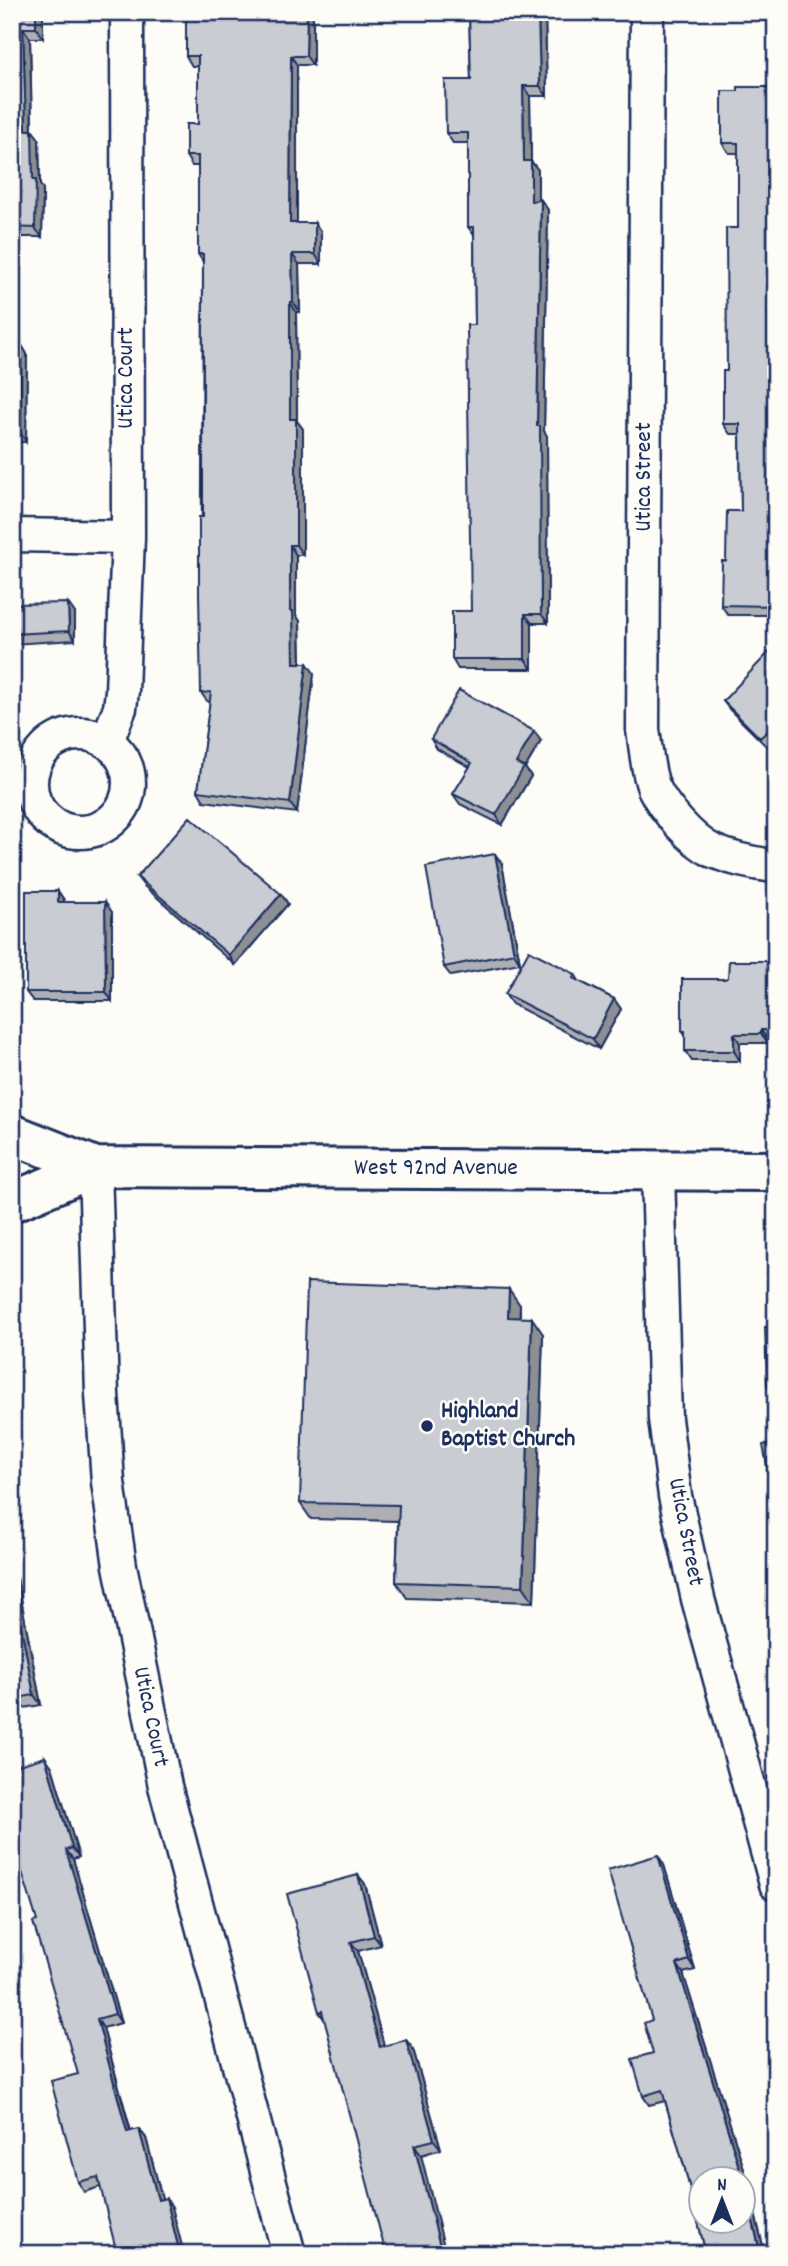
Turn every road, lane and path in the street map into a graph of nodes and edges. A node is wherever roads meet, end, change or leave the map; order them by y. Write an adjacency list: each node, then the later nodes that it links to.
1 (127, 12): 4 (street, Utica Court)
2 (647, 12): 6 (street, Utica Street)
3 (12, 535): 4 (street)
4 (128, 537): 5 (street, Utica Court)
5 (107, 741)
6 (776, 866)
7 (12, 1133): 8 (main road, West 92nd Avenue)
8 (95, 1167): 9 (main road, West 92nd Avenue); 11 (main road, West 92nd Avenue); 13 (street, Utica Court)
9 (659, 1171): 10 (main road, West 92nd Avenue); 12 (street, Utica Street)
10 (776, 1171)
11 (12, 1202)
12 (776, 1884)
13 (289, 2254)

